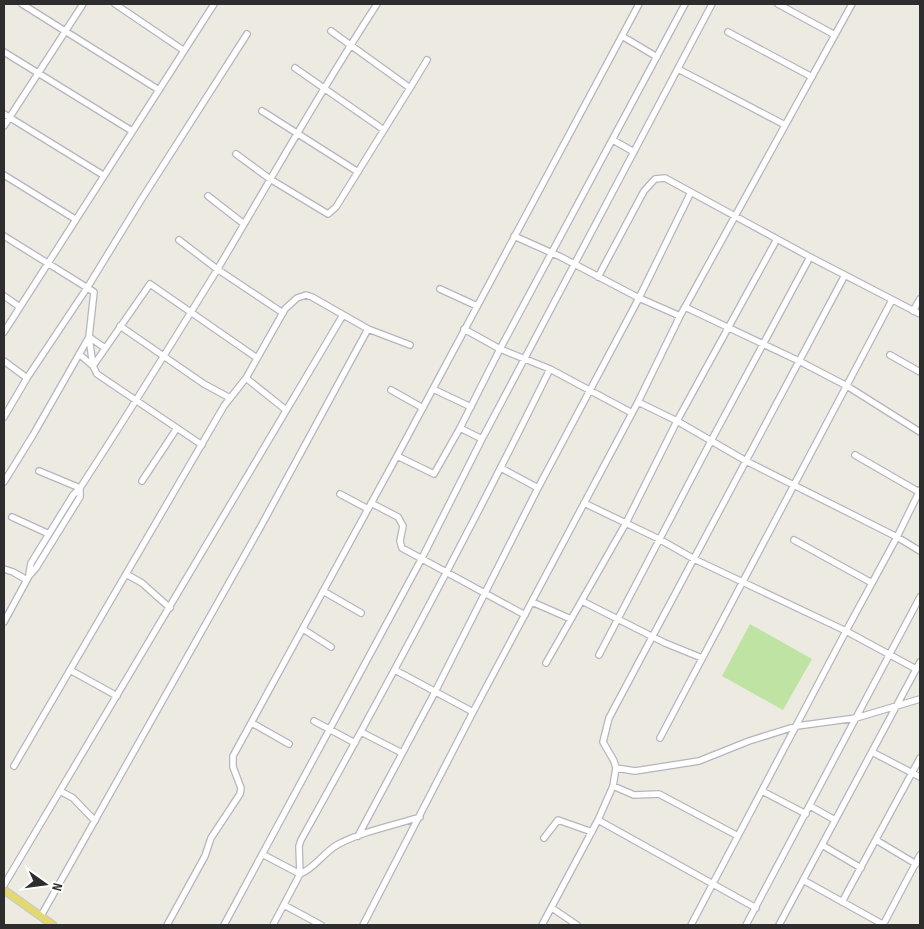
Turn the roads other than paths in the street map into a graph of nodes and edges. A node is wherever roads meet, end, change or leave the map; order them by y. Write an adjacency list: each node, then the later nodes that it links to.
1 (22, 4): 12 (street)
2 (83, 4): 12 (street)
3 (115, 4): 18 (street)
4 (214, 4): 18 (street)
5 (377, 4): 17 (street)
6 (639, 4): 16 (street)
7 (685, 4): 20 (street)
8 (712, 4): 23 (street)
9 (778, 4): 15 (street)
10 (852, 4): 15 (street)
11 (331, 31): 17 (street)
12 (65, 32): 24 (street); 28 (street)
13 (728, 32): 25 (street)
14 (247, 34): 59 (street)
15 (835, 35): 25 (street)
16 (622, 36): 20 (street); 49 (street)
17 (350, 45): 26 (street); 27 (street)
18 (184, 50): 28 (street)
19 (4, 52): 24 (street)
20 (657, 57): 36 (street)
21 (427, 60): 27 (street)
22 (295, 68): 26 (street)
23 (678, 69): 31 (street); 37 (street)
24 (39, 73): 30 (street); 34 (street)
25 (812, 77): 31 (street)
26 (324, 88): 33 (street); 35 (street)
27 (410, 88): 33 (street)
28 (159, 90): 34 (street)
29 (262, 111): 35 (street)
30 (7, 115): 32 (street); 41 (street)
31 (785, 125): 45 (street)
32 (4, 126)
33 (384, 130): 39 (street)
34 (132, 131): 41 (street)
35 (297, 134): 39 (street); 42 (street)
36 (613, 140): 37 (street); 52 (street)
37 (634, 152): 55 (street)
38 (236, 154): 42 (street)
39 (358, 172): 42 (street)
40 (4, 174): 46 (street)
41 (103, 175): 46 (street)
42 (270, 179): 47 (street)
43 (691, 192): 45 (street); 58 (street); 62 (street)
44 (208, 196): 47 (street)
45 (736, 216): 50 (street); 67 (street)
46 (75, 219): 54 (street)
47 (244, 224): 56 (street)
48 (4, 236): 54 (street)
49 (514, 236): 52 (street); 65 (street)
50 (777, 239): 53 (street); 75 (street)
51 (179, 240): 56 (street)
52 (552, 254): 55 (street); 83 (street)
53 (810, 257): 57 (street); 80 (street)
54 (48, 264): 59 (street); 66 (street)
55 (574, 264): 58 (street); 88 (street)
56 (217, 269): 69 (street); 70 (street)
57 (845, 275): 64 (street); 90 (street)
58 (598, 277): 62 (street)
59 (87, 288): 79 (street); 94 (street)
60 (440, 289): 65 (street)
61 (4, 296): 66 (street)
62 (639, 298): 73 (street); 99 (street)
63 (920, 299): 68 (street)
64 (892, 300): 68 (street); 96 (street)
65 (476, 306): 77 (street)
66 (20, 307): 78 (street)
67 (685, 307): 73 (street); 75 (street)
68 (913, 311): 71 (street)
69 (190, 312): 74 (street); 86 (street); 87 (street)
70 (283, 313): 72 (street); 87 (street)
71 (920, 314)
72 (343, 315): 76 (street); 105 (street)
73 (680, 316): 102 (street)
74 (120, 326): 82 (street); 86 (street)
75 (728, 327): 80 (street); 108 (street)
76 (368, 329): 81 (street); 196 (street)
77 (464, 329): 83 (street); 97 (street)
78 (4, 332)
79 (89, 337): 82 (street); 84 (street); 91 (street)
80 (764, 344): 90 (street); 113 (street)
81 (410, 345)
82 (105, 348): 91 (street)
83 (500, 348): 88 (street); 103 (street)
84 (79, 354): 91 (street); 121 (street)
85 (890, 355): 93 (street)
86 (164, 357): 100 (street); 101 (street)
87 (257, 358): 95 (street)
88 (524, 358): 92 (street); 112 (street)
89 (4, 361): 94 (street)
90 (799, 361): 96 (street); 117 (street)
91 (93, 366): 101 (street)
92 (550, 368): 99 (street); 118 (street)
93 (920, 372)
94 (27, 378): 107 (street)
95 (246, 378): 100 (street); 105 (street)
96 (846, 386): 111 (street); 122 (street)
97 (433, 389): 103 (street); 104 (street)
98 (391, 390): 104 (street)
99 (590, 390): 106 (street); 124 (street)
100 (230, 398): 114 (street)
101 (137, 400): 109 (street); 123 (street)
102 (638, 402): 106 (street); 108 (street)
103 (471, 407): 110 (street)
104 (423, 408): 116 (street)
105 (286, 410): 149 (street)
106 (632, 413): 127 (street)
107 (4, 417)
108 (677, 421): 113 (street); 130 (street)
109 (178, 428): 114 (street); 120 (street)
110 (460, 428): 112 (street); 116 (street)
111 (920, 432)
112 (482, 439): 136 (street)
113 (711, 441): 117 (street); 133 (street)
114 (202, 445): 140 (street)
115 (856, 454): 125 (street)
116 (397, 456): 128 (street)
117 (746, 461): 122 (street); 137 (street)
118 (501, 468): 124 (street); 139 (street)
119 (39, 471): 123 (street)
120 (142, 481)
121 (4, 482)
122 (794, 485): 132 (street); 142 (street)
123 (80, 488): 131 (street); 141 (street)
124 (538, 488): 145 (street)
125 (920, 491): 132 (street)
126 (340, 494): 128 (street)
127 (584, 503): 130 (street); 147 (street)
128 (370, 506): 136 (street); 144 (street)
129 (12, 517): 131 (street)
130 (626, 523): 133 (street); 148 (street)
131 (49, 534): 141 (street)
132 (898, 537): 135 (street); 143 (street)
133 (660, 539): 137 (street); 152 (street)
134 (794, 540): 143 (street)
135 (920, 551)
136 (422, 558): 139 (street); 176 (street)
137 (694, 559): 142 (street); 157 (street)
138 (4, 569): 141 (street)
139 (446, 572): 145 (street); 166 (street)
140 (126, 574): 149 (street); 165 (street)
141 (28, 578): 154 (street)
142 (743, 582): 156 (street); 161 (street)
143 (872, 583): 156 (street)
144 (323, 591): 150 (street); 155 (street)
145 (484, 594): 151 (street); 167 (street)
146 (920, 597): 160 (street)
147 (532, 602): 151 (street); 153 (street)
148 (582, 602): 152 (street); 153 (street)
149 (170, 608): 168 (street)
150 (360, 613)
151 (525, 615): 171 (street)
152 (618, 618): 157 (street); 159 (street)
153 (572, 620): 163 (street)
154 (4, 622)
155 (303, 629): 158 (street); 174 (street)
156 (846, 631): 160 (street); 175 (street)
157 (653, 637): 161 (street); 185 (street)
158 (331, 648)
159 (599, 654)
160 (890, 655): 164 (street); 172 (street)
161 (702, 658): 178 (street)
162 (920, 662): 164 (street)
163 (546, 663)
164 (916, 669): 170 (street)
165 (70, 670): 168 (street); 184 (street)
166 (395, 670): 167 (street); 177 (street)
167 (435, 692): 171 (street); 182 (street)
168 (117, 696): 190 (street)
169 (920, 699): 170 (street)
170 (896, 707): 172 (street); 181 (street)
171 (473, 712): 193 (street)
172 (856, 718): 175 (street); 191 (street)
173 (314, 721): 176 (street)
174 (252, 723): 180 (street); 218 (street)
175 (797, 726): 185 (street); 189 (street)
176 (330, 729): 179 (street); 203 (street)
177 (361, 732): 179 (street); 182 (street)
178 (660, 738)
179 (355, 742): 207 (street)
180 (289, 744)
181 (872, 752): 186 (street); 195 (street)
182 (402, 753): 198 (street)
183 (920, 758): 186 (street)
184 (14, 766)
185 (616, 768): 188 (street)
186 (913, 772): 187 (street); 201 (street)
187 (920, 776)
188 (613, 786): 194 (street); 199 (street)
189 (762, 791): 192 (street); 199 (street)
190 (60, 792): 196 (street); 210 (street)
191 (810, 806): 192 (street); 195 (street)
192 (806, 814): 215 (street)
193 (420, 817): 198 (street); 222 (street)
194 (598, 820): 197 (street); 209 (street)
195 (835, 820): 202 (street)
196 (95, 821): 216 (street)
197 (592, 832): 200 (street); 214 (street)
198 (358, 836): 207 (street)
199 (738, 836): 209 (street)
200 (544, 838)
201 (876, 840): 205 (street); 206 (street)
202 (822, 845): 206 (street); 208 (street)
203 (262, 854): 207 (street); 219 (street)
204 (920, 856): 205 (street)
205 (916, 864): 228 (street)
206 (861, 868): 212 (street)
207 (300, 874): 213 (street)
208 (803, 880): 212 (street); 227 (street)
209 (713, 884): 215 (street); 225 (street)
210 (4, 885)
211 (5, 894): 216 (main road)
212 (842, 902): 228 (street)
213 (284, 905): 220 (street); 221 (street)
214 (552, 908): 223 (street); 224 (street)
215 (756, 908): 226 (street)
216 (41, 916): 217 (main road)
217 (53, 925)
218 (167, 925)
219 (224, 925)
220 (273, 925)
221 (321, 925)
222 (363, 925)
223 (542, 925)
224 (577, 925)
225 (691, 925)
226 (746, 925)
227 (779, 925)
228 (884, 925)

